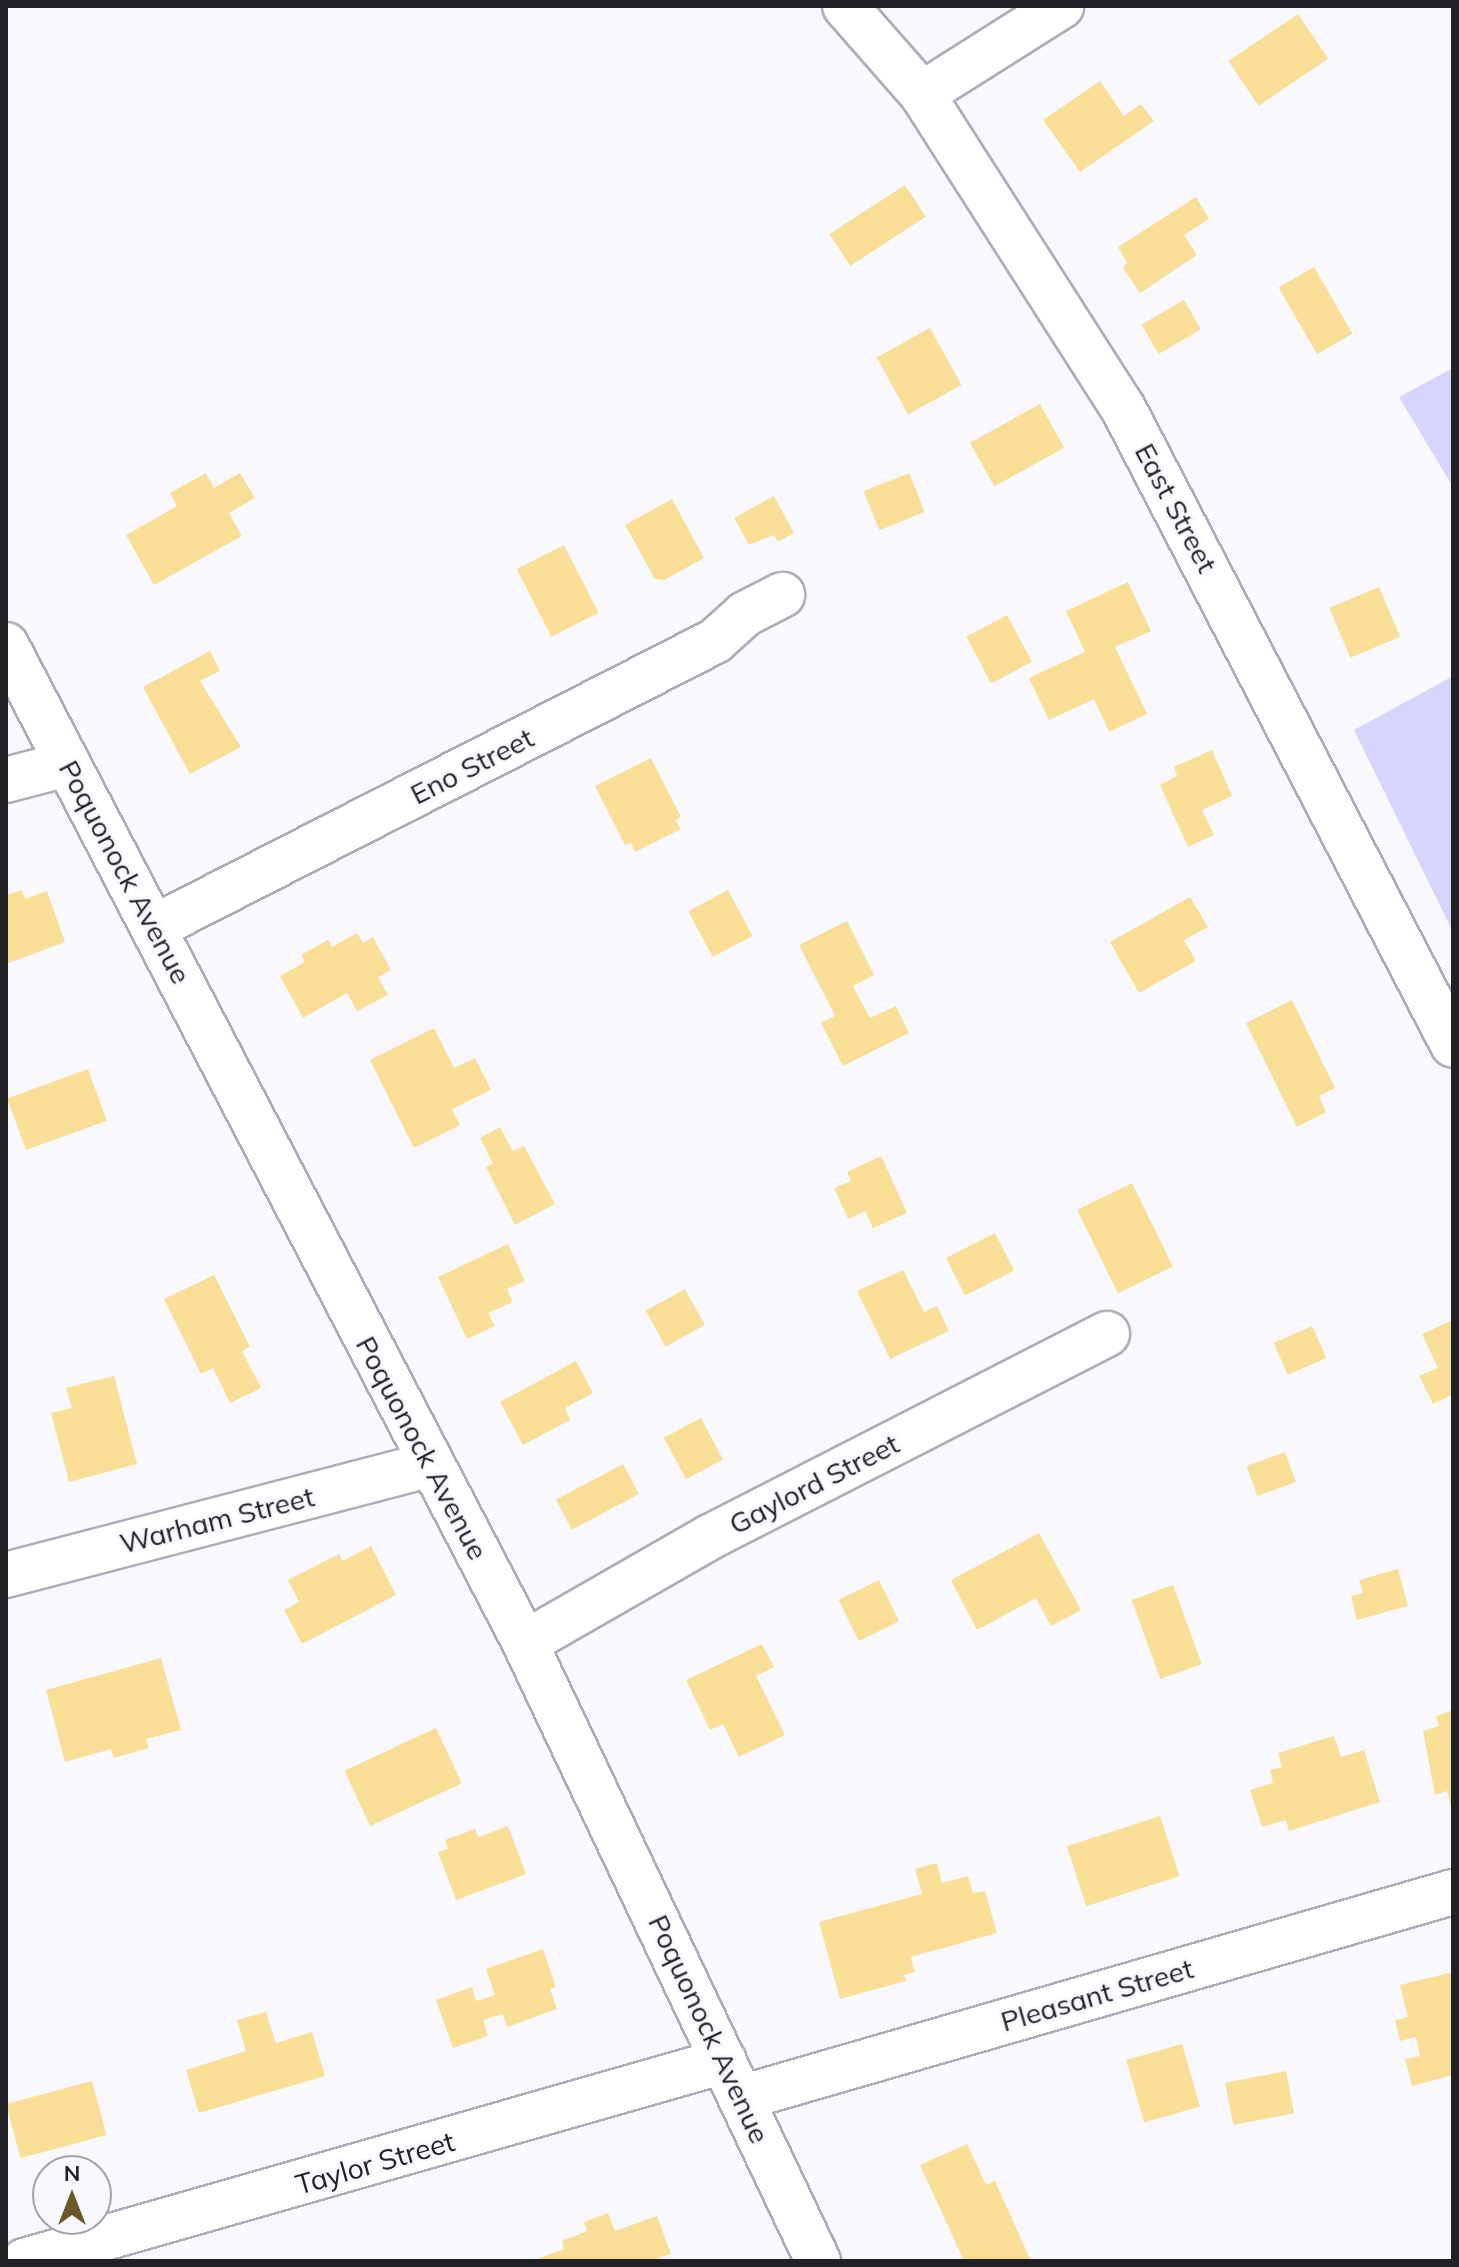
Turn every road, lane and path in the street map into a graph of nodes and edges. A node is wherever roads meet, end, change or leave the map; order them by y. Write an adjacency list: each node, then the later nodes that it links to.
1 (845, 6): 3 (street, East Street)
2 (1061, 6): 3 (street)
3 (922, 94): 9 (street, East Street)
4 (782, 595): 8 (street, Eno Street)
5 (6, 645): 6 (street, Poquonock Avenue)
6 (67, 764): 7 (street); 8 (street, Poquonock Avenue)
7 (6, 780)
8 (155, 927): 11 (street, Poquonock Avenue)
9 (1453, 1045)
10 (1107, 1334): 13 (street, Gaylord Street)
11 (429, 1465): 12 (street, Warham Street); 13 (street, Poquonock Avenue)
12 (6, 1575)
13 (525, 1643): 15 (street, Poquonock Avenue)
14 (1453, 1892): 15 (street, Pleasant Street)
15 (733, 2080): 16 (street, Taylor Street); 17 (street, Poquonock Avenue)
16 (24, 2261)
17 (818, 2261)

